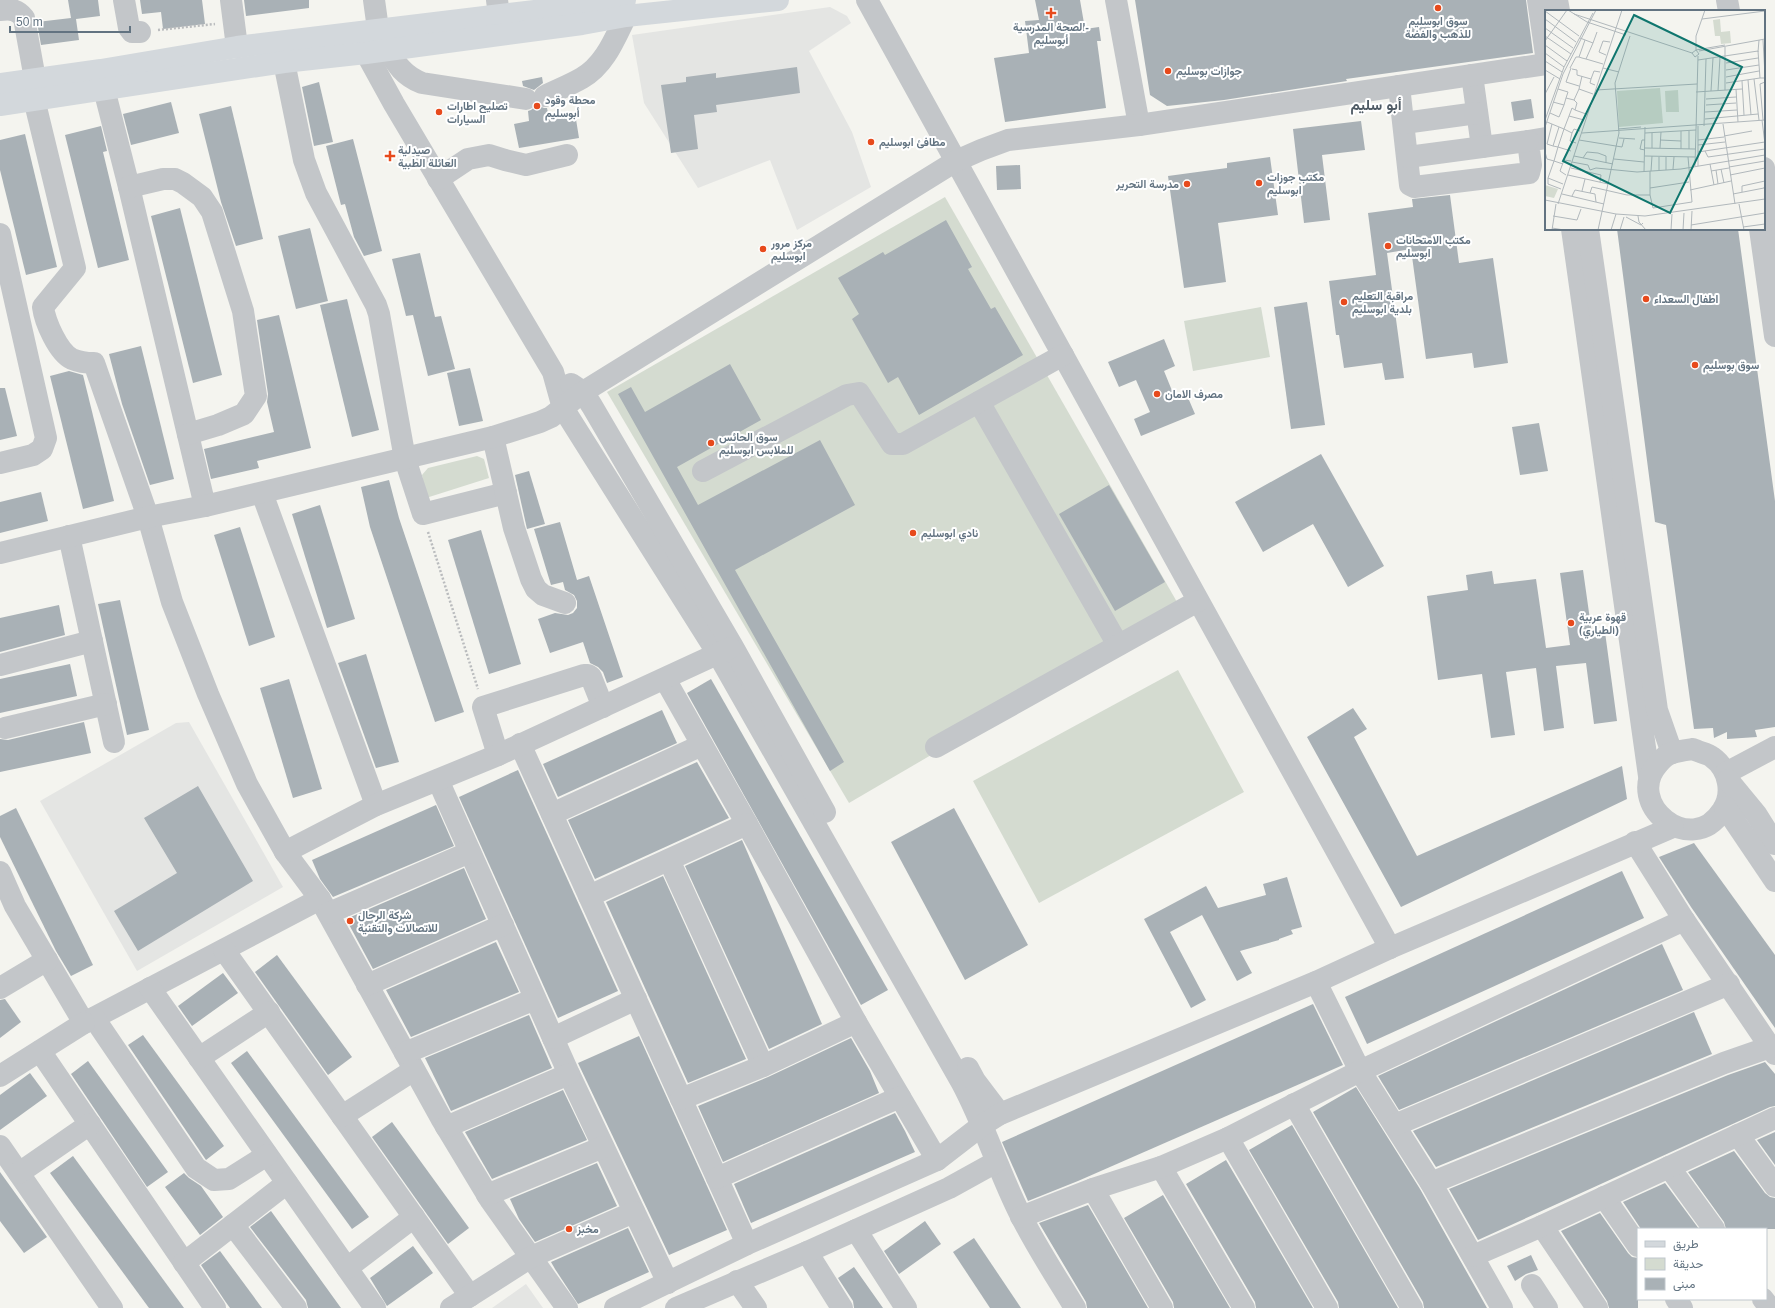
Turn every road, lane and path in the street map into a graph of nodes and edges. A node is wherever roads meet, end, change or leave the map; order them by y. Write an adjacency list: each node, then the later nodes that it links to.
1 (124, 0): 20 (street)
2 (231, 0): 18 (street)
3 (374, 0): 19 (street)
4 (867, 0): 41 (street)
5 (1116, 0): 36 (street)
6 (1538, 0): 22 (street)
7 (1557, 0): 15 (street)
8 (1727, 0): 16 (street)
9 (1740, 0): 17 (street)
10 (766, 1): 13 (main road)
11 (570, 4): 12 (main road); 13 (main road)
12 (498, 8): 19 (main road)
13 (626, 8): 23 (main road); 23 (street)
14 (0, 10): 31 (street)
15 (1559, 10)
16 (1729, 10)
17 (1742, 10)
18 (234, 22): 20 (path); 21 (street)
19 (378, 29): 21 (main road)
20 (140, 32)
21 (237, 47): 27 (main road)
22 (1545, 48)
23 (387, 50): 24 (main road)
24 (366, 53): 25 (main road); 42 (street)
25 (284, 62): 27 (main road); 57 (street)
26 (1545, 64): 28 (street)
27 (158, 71): 31 (main road); 32 (main road)
28 (1472, 75): 30 (street); 34 (street)
29 (0, 84): 31 (main road)
30 (1399, 86): 35 (street); 36 (street)
31 (34, 89): 32 (main road); 33 (main road); 65 (street)
32 (104, 89): 43 (street)
33 (0, 105)
34 (1477, 113): 35 (street); 38 (street)
35 (1404, 123): 40 (street)
36 (1139, 125): 41 (street)
37 (1537, 140): 38 (street); 40 (street)
38 (1482, 147): 40 (street)
39 (567, 155): 42 (street)
40 (1408, 157)
41 (956, 161): 50 (street); 52 (street)
42 (438, 179): 51 (street)
43 (129, 187): 55 (street); 55 (street)
44 (1765, 225): 48 (street); 49 (street)
45 (1572, 230): 62 (street)
46 (1588, 230): 62 (street)
47 (0, 234): 58 (street)
48 (1775, 248)
49 (1775, 336)
50 (1063, 355): 53 (street); 68 (street)
51 (554, 372): 52 (street); 54 (street)
52 (583, 392): 54 (street); 72 (street)
53 (978, 402): 59 (street); 71 (street)
54 (563, 408): 56 (street); 72 (street)
55 (188, 434): 63 (street)
56 (493, 437): 57 (street); 61 (street)
57 (406, 459): 60 (street); 64 (street)
58 (0, 464)
59 (703, 471)
60 (262, 493): 63 (street); 89 (street)
61 (506, 493): 64 (street); 69 (street)
62 (1617, 495): 84 (street); 86 (street)
63 (205, 506): 65 (street)
64 (423, 514): 77 (path)
65 (148, 517): 66 (street); 96 (street)
66 (70, 536): 67 (street); 70 (street)
67 (0, 553)
68 (1198, 601): 71 (street); 106 (street)
69 (564, 603)
70 (92, 641): 73 (street); 75 (street)
71 (1118, 645): 82 (street)
72 (726, 650): 74 (street); 131 (street); 136 (street)
73 (0, 665)
74 (665, 678): 76 (street); 81 (street)
75 (106, 704): 78 (street); 79 (street)
76 (603, 706): 77 (street); 80 (street)
77 (483, 707): 85 (street)
78 (5, 728)
79 (114, 742)
80 (520, 744): 85 (street); 91 (street)
81 (702, 745): 91 (street); 92 (street)
82 (936, 747)
83 (1775, 747): 87 (street)
84 (1672, 753): 86 (street); 87 (street)
85 (498, 755): 88 (street)
86 (1649, 776): 93 (street)
87 (1727, 776): 90 (street); 95 (street)
88 (438, 780): 89 (street); 97 (street)
89 (376, 805): 96 (street)
90 (1725, 807): 93 (street); 100 (street)
91 (552, 814): 101 (street)
92 (747, 824): 98 (street); 118 (street)
93 (1673, 826): 94 (street)
94 (1635, 842): 104 (street); 106 (street)
95 (1775, 844)
96 (285, 852): 102 (street)
97 (470, 852): 102 (street); 105 (street)
98 (669, 860): 101 (street); 124 (street)
99 (0, 872): 103 (street)
100 (1775, 881)
101 (589, 896): 115 (street)
102 (324, 906): 107 (street); 111 (street)
103 (8, 910): 108 (street)
104 (1684, 920): 110 (street); 125 (street)
105 (503, 926): 111 (street); 114 (street)
106 (1390, 948): 109 (street)
107 (224, 950): 113 (street); 116 (street)
108 (47, 960): 112 (street); 117 (street)
109 (1316, 982): 125 (street); 131 (street)
110 (1729, 984): 120 (street); 135 (street)
111 (367, 985): 123 (street)
112 (0, 988)
113 (150, 988): 117 (street); 122 (street)
114 (535, 999): 119 (street); 123 (street)
115 (636, 999): 119 (street); 129 (street)
116 (268, 1012): 122 (street); 132 (street)
117 (89, 1021): 121 (street); 142 (street)
118 (856, 1022): 124 (street); 128 (street)
119 (553, 1038): 126 (street)
120 (1772, 1050): 150 (street)
121 (40, 1051): 127 (street); 134 (street)
122 (200, 1058): 142 (street)
123 (409, 1061): 132 (street); 137 (street)
124 (762, 1066): 129 (street)
125 (1360, 1071): 130 (street); 135 (street)
126 (568, 1074): 137 (street); 141 (street)
127 (0, 1076)
128 (900, 1097): 143 (street); 148 (street)
129 (681, 1099): 148 (street)
130 (1294, 1104): 139 (street); 188 (street)
131 (1000, 1114): 136 (street)
132 (342, 1116): 156 (street)
133 (1775, 1118): 138 (street)
134 (90, 1124): 147 (street); 167 (street)
135 (1395, 1125): 150 (street)
136 (981, 1126): 143 (street); 144 (street)
137 (446, 1127): 153 (street)
138 (1738, 1135): 145 (street); 151 (street)
139 (1228, 1138): 146 (street); 187 (street)
140 (0, 1146): 147 (street)
141 (603, 1146): 153 (street); 155 (street)
142 (267, 1155): 149 (street)
143 (937, 1160): 162 (street)
144 (996, 1162): 157 (street); 161 (street)
145 (1669, 1166): 154 (street); 160 (street)
146 (1161, 1167): 152 (street); 186 (street)
147 (19, 1173): 173 (street)
148 (717, 1178): 162 (street)
149 (287, 1183): 158 (street); 168 (street)
150 (1431, 1183): 165 (street)
151 (1775, 1186)
152 (1094, 1189): 157 (street); 185 (street)
153 (487, 1195): 166 (street)
154 (1604, 1197): 159 (street); 163 (street)
155 (634, 1212): 166 (street); 170 (street)
156 (414, 1217): 168 (street); 172 (street)
157 (1022, 1217): 184 (street)
158 (233, 1226): 167 (street); 175 (street)
159 (1542, 1226): 165 (street); 191 (street)
160 (1713, 1228)
161 (856, 1230): 164 (street); 183 (street)
162 (747, 1244): 170 (street)
163 (1637, 1245)
164 (807, 1252): 169 (street); 182 (street)
165 (1473, 1256): 189 (street)
166 (530, 1257): 172 (street); 178 (street)
167 (184, 1263): 174 (street)
168 (347, 1268): 176 (street)
169 (737, 1281): 180 (street); 181 (street)
170 (668, 1283): 179 (street)
171 (1532, 1286): 190 (street)
172 (470, 1296): 177 (street)
173 (112, 1308)
174 (215, 1308)
175 (296, 1308)
176 (375, 1308)
177 (451, 1308)
178 (567, 1308)
179 (615, 1308)
180 (676, 1308)
181 (756, 1308)
182 (842, 1308)
183 (906, 1308)
184 (1075, 1308)
185 (1162, 1308)
186 (1244, 1308)
187 (1327, 1308)
188 (1412, 1308)
189 (1502, 1308)
190 (1547, 1308)
191 (1597, 1308)

